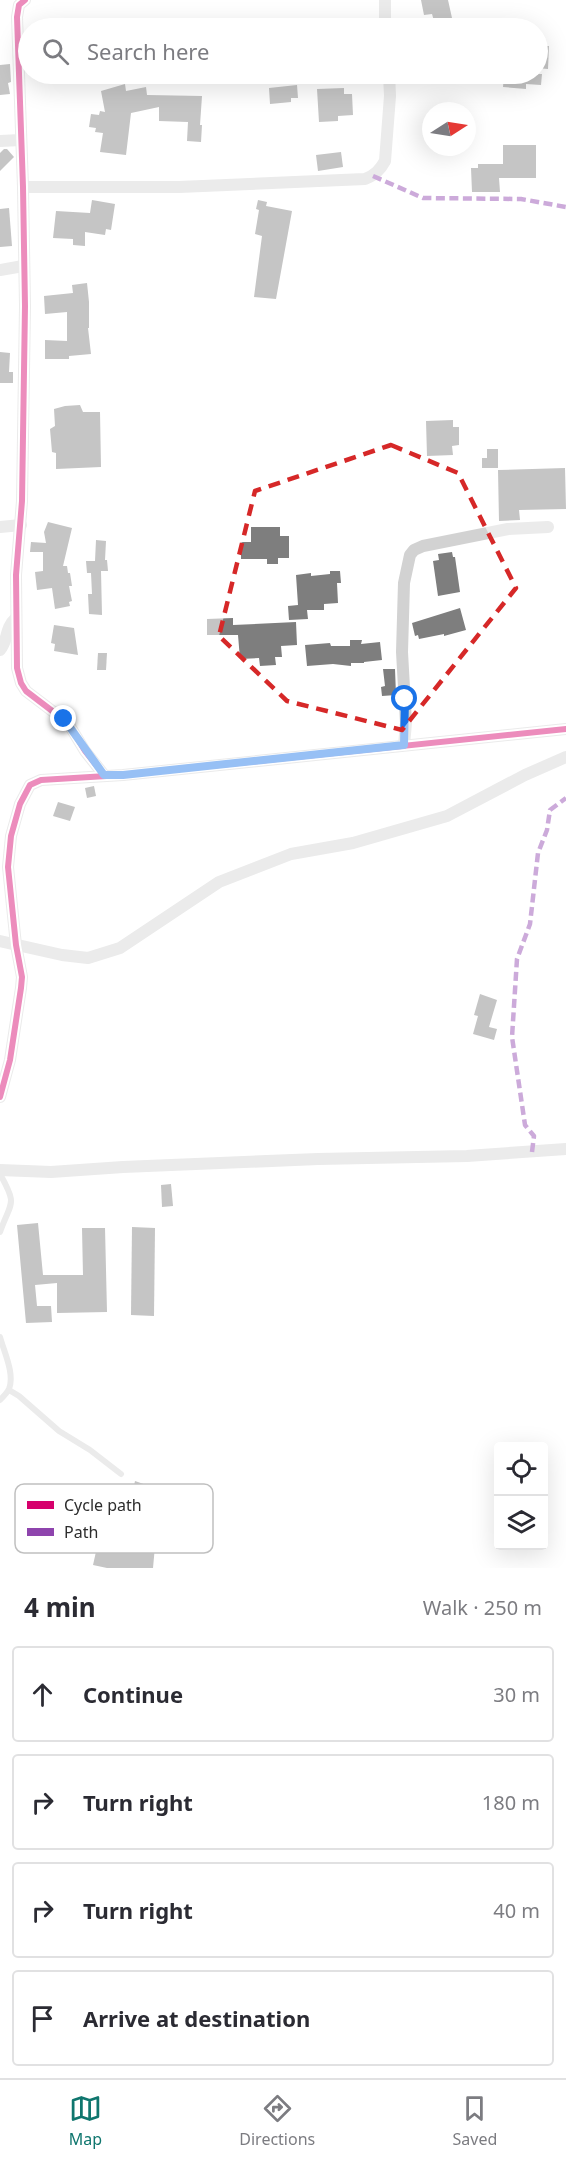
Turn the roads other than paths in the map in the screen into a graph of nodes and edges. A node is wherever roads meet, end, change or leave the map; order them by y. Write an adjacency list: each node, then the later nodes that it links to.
1 (23, 0): 4 (street)
2 (385, 0): 3 (street)
3 (385, 18)
4 (18, 48)
5 (19, 84): 7 (street)
6 (389, 84): 9 (street)
7 (21, 140): 8 (street); 9 (street)
8 (0, 141)
9 (23, 187): 10 (street)
10 (23, 266): 11 (street); 12 (street)
11 (0, 270)
12 (21, 525): 13 (street); 15 (street)
13 (0, 527)
14 (548, 527): 18 (street)
15 (16, 619): 16 (street); 20 (street)
16 (0, 650)
17 (566, 729): 18 (street)
18 (404, 745): 20 (street)
19 (566, 757): 22 (street)
20 (104, 775): 22 (street)
21 (0, 941): 22 (street)
22 (16, 945): 23 (street)
23 (0, 1097)
24 (566, 1149): 25 (street)
25 (0, 1172): 26 (lane)
26 (0, 1232)
27 (0, 1337): 28 (lane)
28 (9, 1390): 29 (lane); 30 (lane)
29 (0, 1401)
30 (122, 1474)

